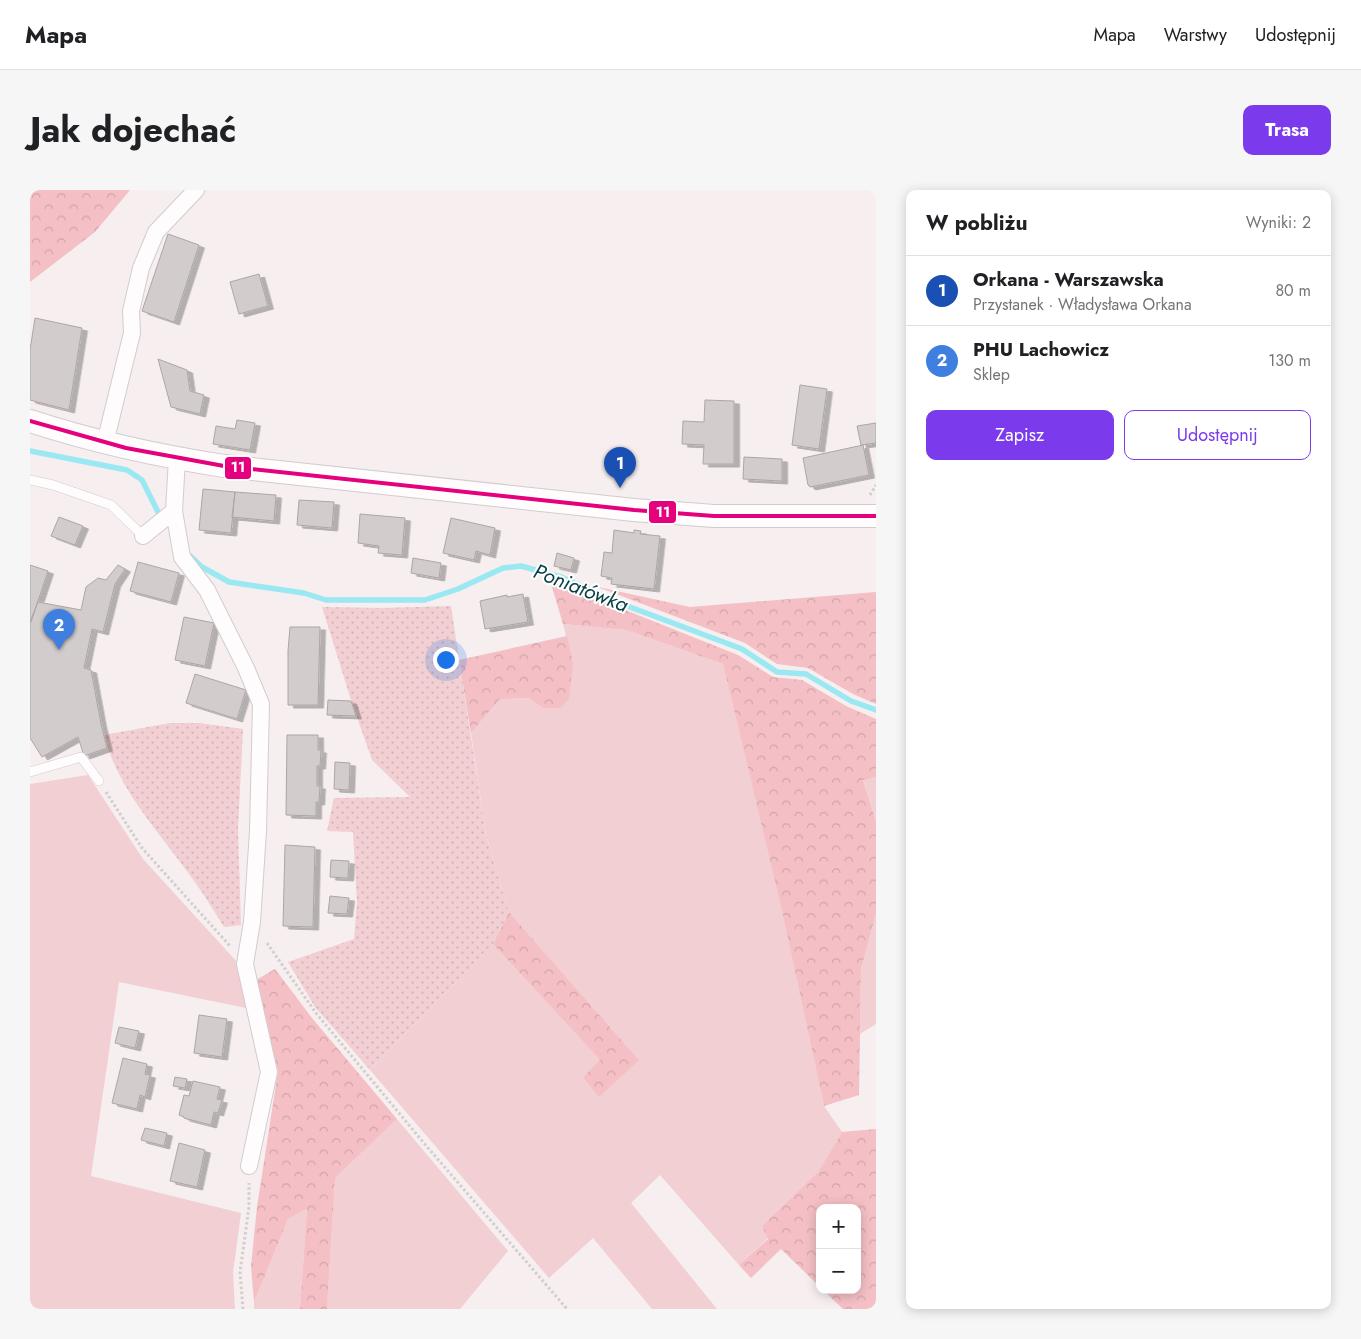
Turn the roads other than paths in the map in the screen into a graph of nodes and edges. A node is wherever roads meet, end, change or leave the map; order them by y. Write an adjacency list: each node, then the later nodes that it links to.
1 (196, 190): 3 (street)
2 (30, 421): 3 (street)
3 (105, 443): 4 (street)
4 (177, 459): 6 (street); 7 (street)
5 (30, 480): 8 (lane)
6 (174, 511): 8 (street); 11 (street)
7 (876, 516)
8 (143, 536)
9 (30, 772): 10 (lane)
10 (99, 781)
11 (249, 1166)

